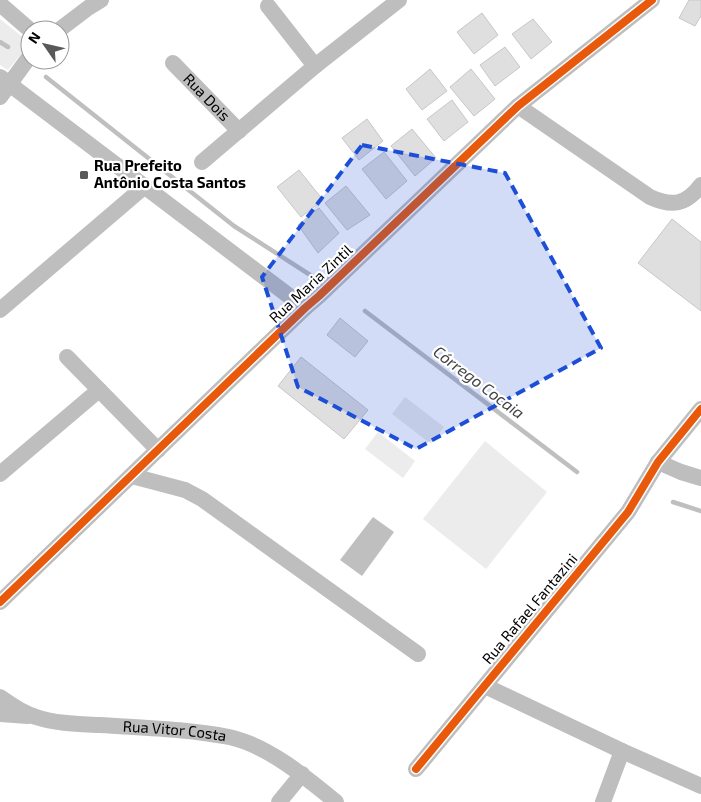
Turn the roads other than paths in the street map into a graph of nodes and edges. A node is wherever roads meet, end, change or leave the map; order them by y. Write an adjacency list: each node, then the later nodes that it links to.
1 (101, 0): 7 (street)
2 (399, 0): 10 (street)
3 (652, 0): 13 (street, Rua Maria Zintil)
4 (0, 4): 6 (street)
5 (268, 6): 10 (street)
6 (20, 21)
7 (70, 22)
8 (173, 63): 14 (street, Rua Dois)
9 (20, 66): 11 (street)
10 (315, 66): 14 (street)
11 (9, 77): 12 (street); 17 (street)
12 (0, 97)
13 (518, 106): 16 (street); 18 (street, Rua Maria Zintil)
14 (239, 131): 15 (street)
15 (202, 162)
16 (701, 185)
17 (145, 186): 18 (street); 19 (street)
18 (305, 308): 23 (street, Rua Maria Zintil)
19 (0, 310)
20 (67, 357): 21 (street)
21 (99, 390): 23 (street); 25 (street)
22 (701, 410): 24 (street, Rua Rafael Fantazini)
23 (158, 450): 26 (street, Rua Maria Zintil)
24 (654, 468): 27 (street); 30 (street, Rua Rafael Fantazini)
25 (0, 474)
26 (132, 476): 28 (street, Rua Maria Zintil); 29 (street)
27 (701, 478)
28 (0, 602)
29 (418, 654)
30 (485, 686): 34 (street); 35 (street, Rua Rafael Fantazini)
31 (0, 696): 33 (street, Rua Vitor Costa)
32 (0, 714): 33 (street)
33 (35, 717): 36 (street, Rua Vitor Costa)
34 (622, 751): 37 (street); 40 (street)
35 (416, 769)
36 (302, 774): 38 (street); 39 (street, Rua Vitor Costa)
37 (701, 786)
38 (279, 802)
39 (336, 802)
40 (603, 802)

